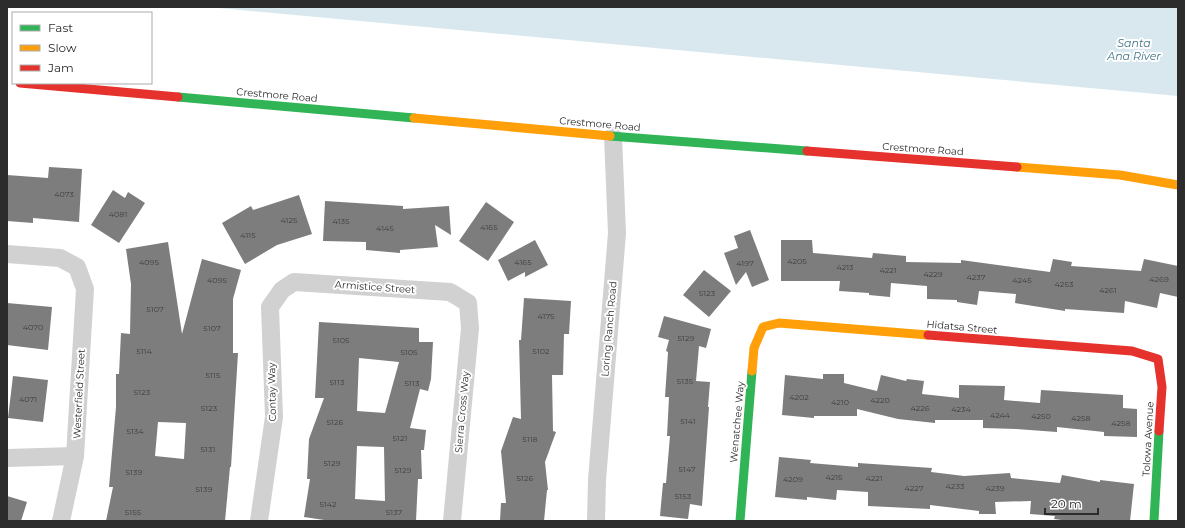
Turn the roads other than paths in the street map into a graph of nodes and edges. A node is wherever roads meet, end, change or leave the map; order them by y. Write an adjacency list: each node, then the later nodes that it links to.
1 (31, 84): 2 (street, Crestmore Road)
2 (613, 136): 3 (street, Crestmore Road); 14 (street, Loring Ranch Road)
3 (1178, 185)
4 (7, 254): 9 (street, Westerfield Street)
5 (282, 290): 6 (street, Armistice Street); 12 (street, Contay Way)
6 (468, 303): 13 (street, Sierra Cross Way)
7 (763, 327): 8 (street, Hidatsa Street); 15 (street, Wenatchee Way)
8 (1158, 359): 16 (street, Tolowa Avenue)
9 (75, 456): 10 (street); 11 (street, Westerfield Street)
10 (7, 458)
11 (61, 521)
12 (259, 521)
13 (452, 521)
14 (596, 521)
15 (740, 521)
16 (1154, 521)

